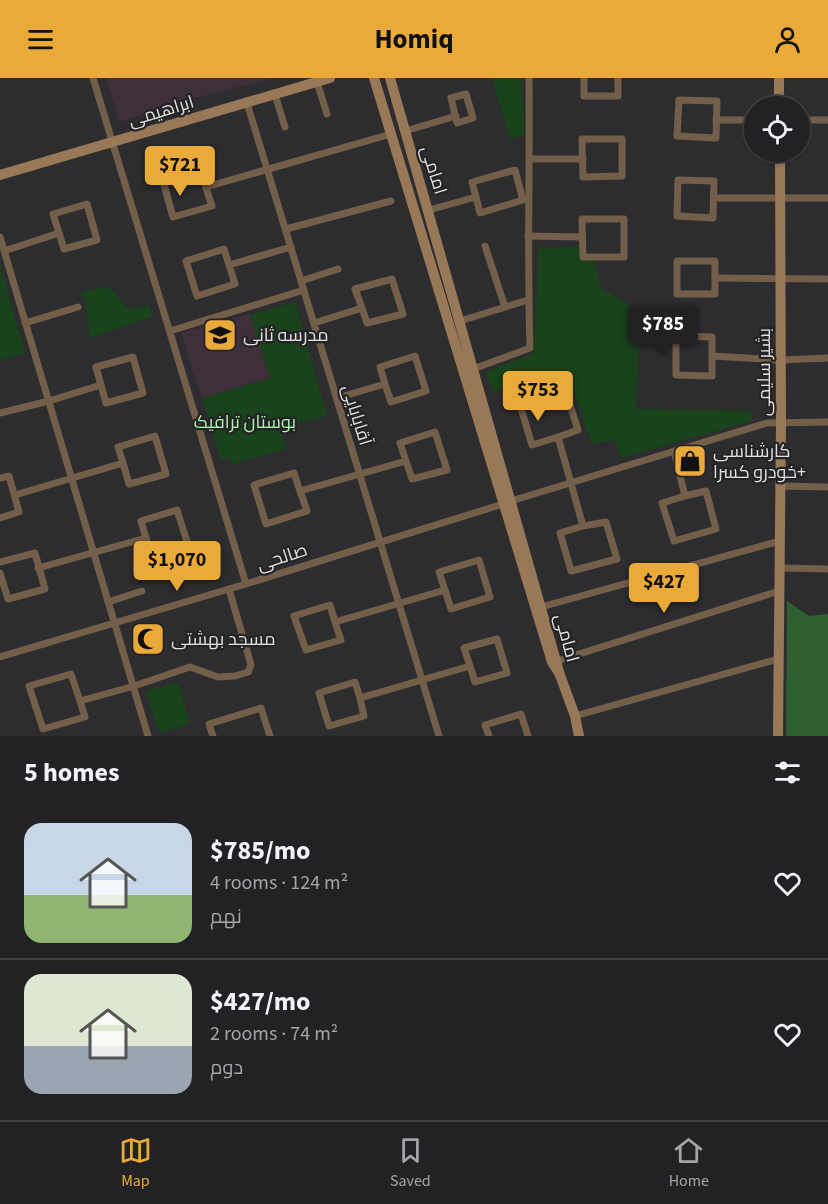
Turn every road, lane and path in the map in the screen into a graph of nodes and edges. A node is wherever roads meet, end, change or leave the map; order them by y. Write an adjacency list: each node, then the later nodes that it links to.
1 (93, 78): 22 (street)
2 (330, 78): 9 (main road, ابراهیمی)
3 (374, 78): 21 (main road, امامی)
4 (390, 78): 20 (main road, امامی)
5 (529, 78): 23 (street)
6 (584, 78): 7 (street)
7 (618, 78)
8 (779, 78): 11 (main road)
9 (317, 82): 10 (main road, ابراهیمی); 13 (street)
10 (275, 94): 12 (main road, ابراهیمی); 19 (street)
11 (779, 96)
12 (248, 103): 22 (main road, ابراهیمی); 26 (street, آقابابایی)
13 (327, 114)
14 (456, 116): 20 (street)
15 (716, 120): 15 (street); 16 (street)
16 (744, 120)
17 (810, 120): 18 (street)
18 (828, 120)
19 (285, 127)
20 (405, 131): 21 (main road); 34 (main road, امامی)
21 (391, 134): 26 (street); 82 (main road, امامی)
22 (113, 143): 27 (main road, ابراهیمی); 57 (street)
23 (530, 159): 24 (street); 37 (street)
24 (583, 159): 24 (street)
25 (780, 162): 32 (main road, بشیر سلیمی)
26 (268, 170): 28 (street); 35 (street, آقابابایی)
27 (0, 175)
28 (206, 187): 28 (street)
29 (476, 197): 29 (street); 34 (street)
30 (714, 198): 30 (street); 32 (street)
31 (828, 198): 32 (street)
32 (780, 199): 46 (main road, بشیر سلیمی)
33 (391, 201): 35 (street)
34 (429, 210): 54 (main road, امامی)
35 (286, 229): 41 (street, آقابابایی)
36 (59, 233): 36 (street); 42 (street)
37 (528, 236): 39 (street); 50 (street)
38 (0, 237): 42 (street)
39 (582, 237): 39 (street)
40 (484, 246): 52 (street)
41 (291, 247): 43 (street); 48 (street, آقابابایی)
42 (4, 251): 55 (street)
43 (229, 265): 43 (street)
44 (338, 268): 48 (street)
45 (715, 278): 45 (street); 46 (street)
46 (780, 279): 47 (street); 60 (main road, بشیر سلیمی)
47 (828, 279)
48 (301, 281): 49 (street, آقابابایی)
49 (304, 290): 56 (street, آقابابایی); 57 (street)
50 (528, 300): 52 (street); 61 (street)
51 (78, 307): 55 (street)
52 (505, 307): 54 (street)
53 (362, 308): 53 (street); 56 (street)
54 (460, 321): 61 (main road, امامی)
55 (25, 323): 65 (street)
56 (314, 323): 64 (street, آقابابایی)
57 (170, 331): 94 (street)
58 (712, 356): 58 (street); 60 (street)
59 (828, 358): 60 (street)
60 (781, 360): 67 (main road, بشیر سلیمی)
61 (473, 369): 82 (main road, امامی)
62 (385, 384): 62 (street); 64 (street)
63 (101, 385): 63 (street); 65 (street)
64 (337, 398): 73 (street, آقابابایی)
65 (49, 401): 66 (street); 75 (street)
66 (0, 413)
67 (781, 422): 68 (street, صالحی); 70 (street, صالحی); 77 (main road, بشیر سلیمی)
68 (828, 422)
69 (558, 437): 69 (street); 76 (street)
70 (674, 451): 76 (street, صالحی); 81 (street)
71 (406, 461): 71 (street); 73 (street)
72 (123, 463): 72 (street); 75 (street)
73 (360, 475): 79 (street); 87 (street, آقابابایی)
74 (0, 478): 80 (street)
75 (72, 478): 80 (street); 88 (street)
76 (571, 482): 82 (street, صالحی); 84 (street)
77 (780, 486): 78 (street); 86 (main road, بشیر سلیمی)
78 (828, 487)
79 (300, 491): 79 (street)
80 (15, 495): 83 (street)
81 (685, 496): 81 (street)
82 (507, 502): 87 (street, صالحی); 101 (main road, امامی); 108 (main road, امامی)
83 (0, 518)
84 (583, 526): 84 (street)
85 (147, 538): 85 (street); 88 (street)
86 (780, 541): 91 (main road, بشیر سلیمی); 101 (street)
87 (380, 542): 94 (street, صالحی); 100 (street, آقابابایی)
88 (94, 553): 90 (street); 99 (street)
89 (0, 562): 90 (street)
90 (38, 567): 93 (street)
91 (780, 568): 92 (street); 98 (main road, بشیر سلیمی)
92 (828, 569)
93 (0, 573)
94 (246, 584): 95 (street, صالحی)
95 (229, 589): 103 (street, صالحی); 110 (street)
96 (444, 590): 96 (street); 100 (street)
97 (142, 591): 99 (street)
98 (779, 591): 105 (main road, بشیر سلیمی); 106 (street)
99 (108, 602): 103 (street)
100 (399, 604): 102 (street); 109 (street, آقابابایی)
101 (542, 607): 106 (main road, امامی)
102 (335, 622): 102 (street)
103 (115, 623): 104 (street, صالحی); 110 (street)
104 (0, 657)
105 (778, 658): 113 (street); 114 (main road, بشیر سلیمی)
106 (557, 660): 108 (main road, امامی)
107 (470, 666): 107 (street); 109 (street)
108 (560, 675): 113 (main road)
109 (422, 680): 111 (street); 118 (street, آقابابایی)
110 (134, 686): 112 (street); 115 (street)
111 (360, 698): 111 (street)
112 (80, 701): 112 (street)
113 (575, 716): 121 (main road)
114 (775, 735)
115 (148, 736)
116 (213, 736): 117 (street)
117 (270, 736)
118 (439, 736)
119 (489, 736): 120 (street)
120 (528, 736)
121 (579, 736)

